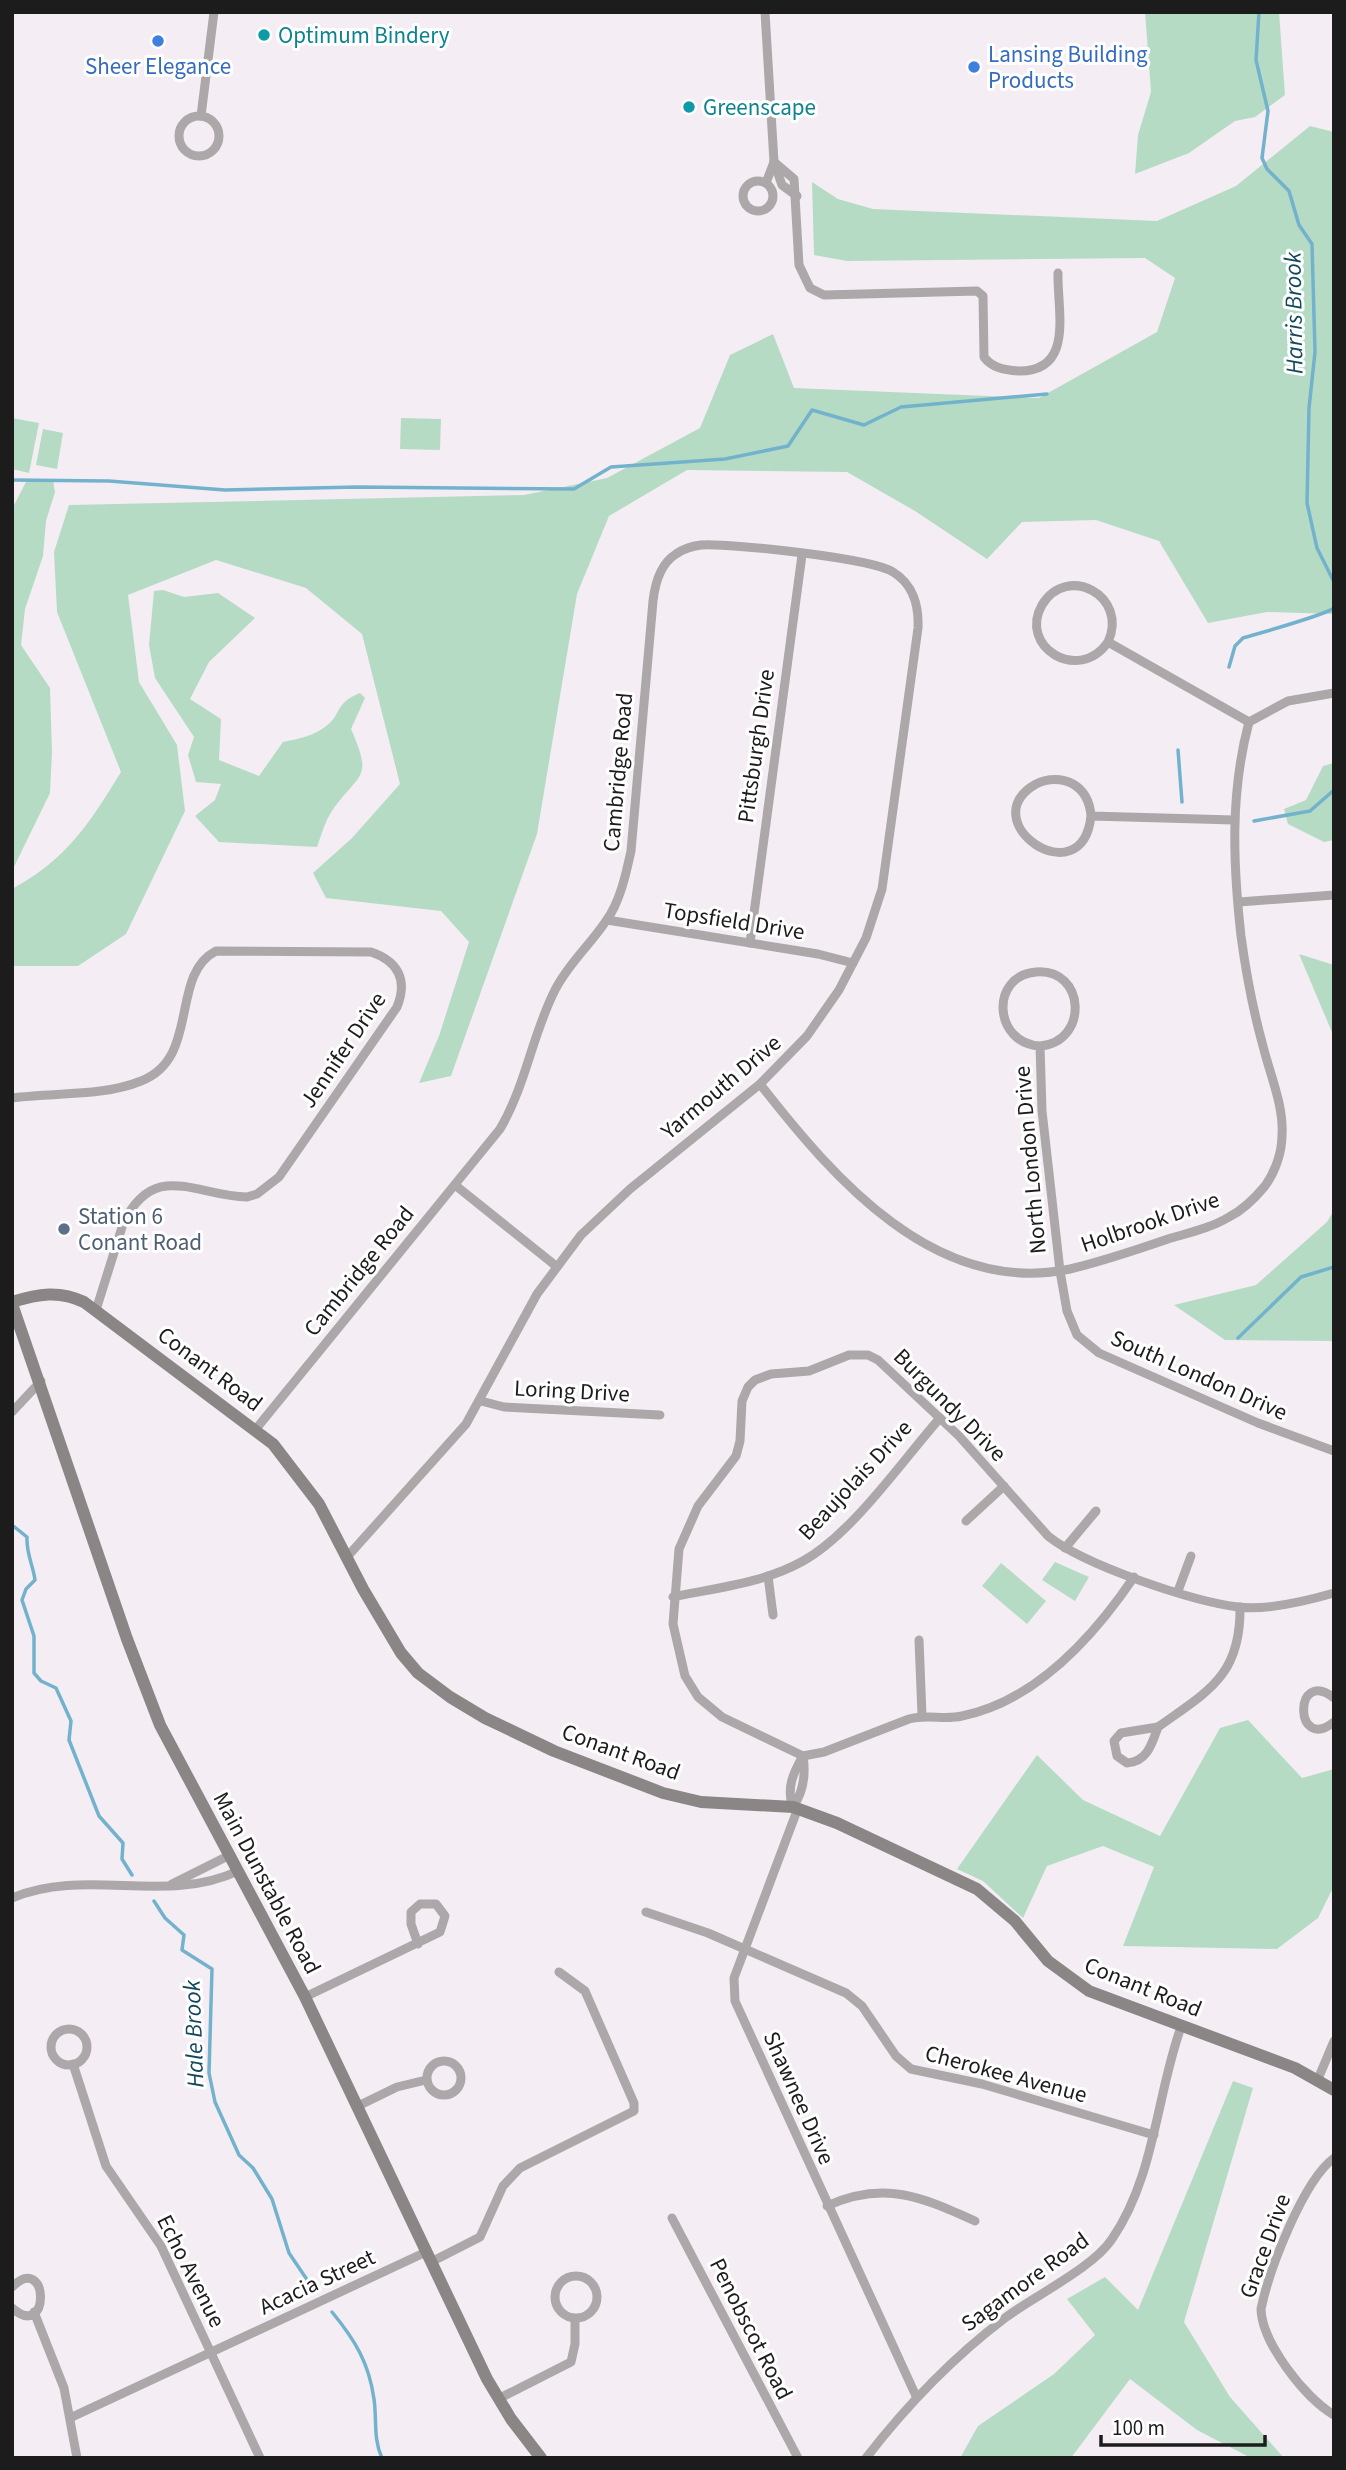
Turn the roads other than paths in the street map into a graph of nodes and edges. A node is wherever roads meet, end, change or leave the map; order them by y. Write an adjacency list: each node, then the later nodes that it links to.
1 (214, 12): 3 (street)
2 (765, 12): 4 (street)
3 (201, 116): 3 (street)
4 (774, 162): 5 (street); 6 (street)
5 (766, 183)
6 (1058, 273)
7 (802, 555): 15 (street, Cambridge Road); 16 (street, Pittsburgh Drive); 17 (street, Yarmouth Drive)
8 (1108, 642): 8 (street); 10 (street)
9 (1334, 693): 10 (street)
10 (1249, 722): 12 (street, Holbrook Drive)
11 (1091, 816): 11 (street); 12 (street)
12 (1234, 820): 14 (street, Holbrook Drive)
13 (1334, 895): 14 (street)
14 (1239, 902): 23 (street, Holbrook Drive)
15 (607, 920): 16 (street, Topsfield Drive); 21 (street, Cambridge Road)
16 (750, 943): 17 (street, Topsfield Drive)
17 (853, 963): 19 (street, Yarmouth Drive)
18 (1040, 1046): 18 (street, North London Drive); 23 (street, North London Drive)
19 (760, 1084): 22 (street, Yarmouth Drive); 23 (street, Holbrook Drive)
20 (12, 1098): 25 (street, Jennifer Drive)
21 (455, 1185): 22 (street); 31 (street, Cambridge Road)
22 (556, 1266): 27 (street, Yarmouth Drive)
23 (1060, 1271): 32 (street, South London Drive)
24 (12, 1303): 25 (street, Conant Road); 26 (street, Main Dunstable Road)
25 (96, 1310): 31 (street, Conant Road)
26 (41, 1381): 28 (street); 53 (street, Main Dunstable Road)
27 (481, 1401): 29 (street, Loring Drive); 38 (street, Yarmouth Drive)
28 (12, 1412)
29 (660, 1415)
30 (940, 1418): 33 (street, Burgundy Drive); 39 (street, Beaujolais Drive); 43 (street, Burgundy Drive)
31 (256, 1429): 38 (street, Conant Road)
32 (1334, 1451)
33 (1004, 1486): 35 (street); 36 (street, Burgundy Drive)
34 (1096, 1511): 36 (street)
35 (966, 1521)
36 (1065, 1548): 40 (street, Burgundy Drive)
37 (1191, 1556): 41 (street)
38 (347, 1557): 52 (street, Conant Road)
39 (768, 1576): 43 (street, Beaujolais Drive); 45 (street)
40 (1134, 1577): 41 (street, Burgundy Drive); 48 (street)
41 (1178, 1591): 44 (street, Burgundy Drive)
42 (1334, 1593): 44 (street, Burgundy Drive)
43 (673, 1597): 51 (street, Burgundy Drive)
44 (1240, 1607): 50 (street)
45 (773, 1615)
46 (919, 1640): 48 (street)
47 (1334, 1697): 49 (street)
48 (922, 1715): 51 (street)
49 (1334, 1722)
50 (1158, 1727): 50 (street)
51 (803, 1756): 52 (street)
52 (795, 1808): 59 (street, Shawnee Drive); 62 (street, Conant Road)
53 (230, 1855): 54 (street, Main Dunstable Road); 55 (street)
54 (238, 1871): 55 (street); 61 (street, Main Dunstable Road)
55 (172, 1884): 56 (street)
56 (12, 1898)
57 (646, 1912): 59 (street, Cherokee Avenue)
58 (418, 1944): 58 (street); 61 (street)
59 (744, 1948): 69 (street, Cherokee Avenue); 71 (street, Shawnee Drive)
60 (559, 1972): 74 (street, Acacia Street)
61 (305, 1997): 68 (street, Main Dunstable Road)
62 (1181, 2027): 65 (street, Conant Road); 69 (street, Sagamore Road)
63 (1334, 2040): 65 (street)
64 (73, 2064): 64 (street, Echo Avenue); 79 (street, Echo Avenue)
65 (1318, 2079): 67 (street, Conant Road)
66 (426, 2080): 68 (street)
67 (1334, 2090)
68 (358, 2106): 74 (street, Main Dunstable Road)
69 (1154, 2135): 80 (street, Sagamore Road)
70 (1334, 2158): 82 (street, Grace Drive)
71 (827, 2206): 73 (street); 80 (street, Shawnee Drive)
72 (672, 2218): 87 (street, Penobscot Road)
73 (975, 2221)
74 (428, 2257): 79 (street, Acacia Street); 81 (street, Main Dunstable Road)
75 (12, 2287): 77 (street)
76 (12, 2308): 77 (street)
77 (34, 2312): 83 (street)
78 (575, 2319): 78 (street); 81 (street)
79 (211, 2353): 83 (street, Acacia Street); 85 (street, Echo Avenue)
80 (916, 2396): 88 (street, Sagamore Road)
81 (498, 2399): 86 (street, Main Dunstable Road)
82 (1334, 2415)
83 (72, 2417): 84 (street)
84 (77, 2458)
85 (261, 2458)
86 (541, 2458)
87 (798, 2458)
88 (866, 2458)

